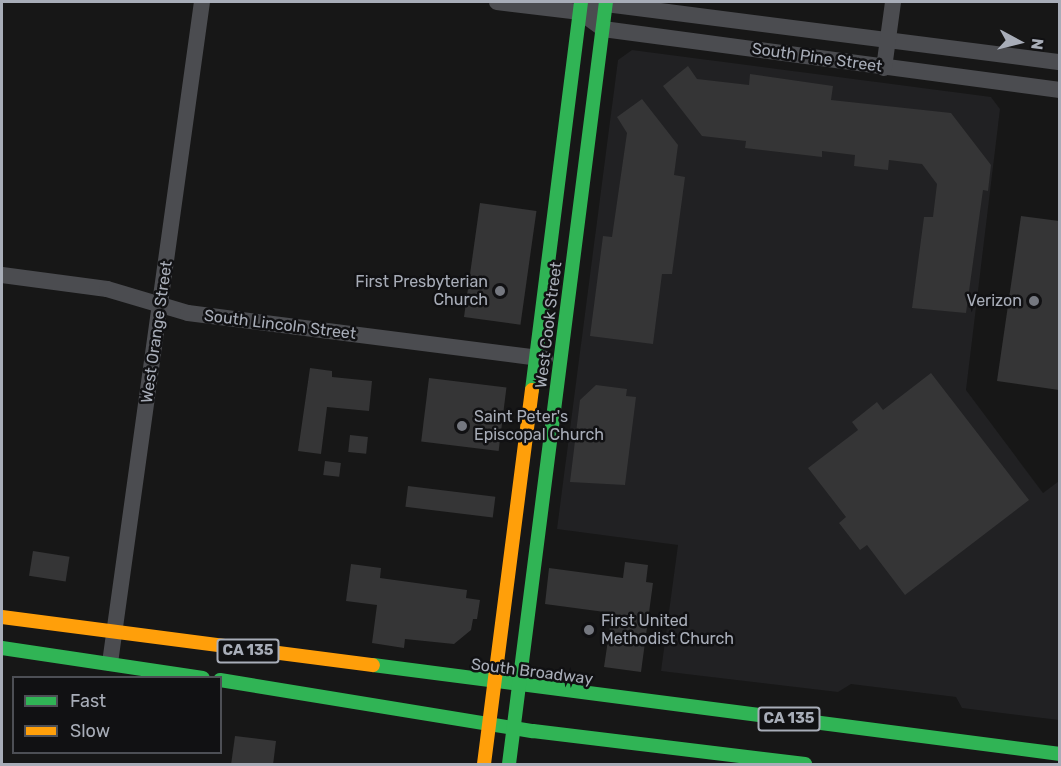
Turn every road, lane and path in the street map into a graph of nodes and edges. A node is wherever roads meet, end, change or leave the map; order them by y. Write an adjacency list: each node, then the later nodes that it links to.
1 (202, 2): 12 (street, West Orange Street)
2 (497, 2): 5 (street, South Pine Street)
3 (893, 2): 7 (street)
4 (606, 3): 5 (street, South Pine Street); 6 (main road, West Cook Street); 7 (street, South Pine Street)
5 (580, 7): 6 (street, South Pine Street); 13 (main road, West Cook Street)
6 (603, 29): 9 (street, South Pine Street); 14 (main road, West Cook Street)
7 (887, 40): 8 (street, South Pine Street); 9 (street)
8 (1059, 62)
9 (884, 68): 10 (street, South Pine Street)
10 (1059, 90)
11 (2, 275): 12 (street, South Lincoln Street)
12 (161, 307): 13 (street, South Lincoln Street); 16 (street, West Orange Street)
13 (535, 357): 14 (street, South Lincoln Street); 21 (main road, West Cook Street)
14 (561, 362): 22 (main road, West Cook Street)
15 (2, 617): 16 (main road, South Broadway / CA 135)
16 (114, 633): 18 (street, West Orange Street); 21 (main road, South Broadway / CA 135)
17 (2, 648): 18 (main road, CA 135)
18 (110, 663): 19 (main road, CA 135)
19 (191, 676)
20 (222, 680): 23 (main road, CA 135)
21 (495, 684): 22 (main road, South Broadway / CA 135); 23 (main road, West Cook Street)
22 (518, 687): 24 (main road, West Cook Street); 25 (main road, South Broadway / CA 135)
23 (489, 723): 24 (main road, CA 135); 26 (main road, West Cook Street)
24 (513, 728): 27 (main road, West Cook Street); 28 (main road, CA 135)
25 (1059, 754)
26 (484, 765)
27 (509, 765)
28 (805, 765)

